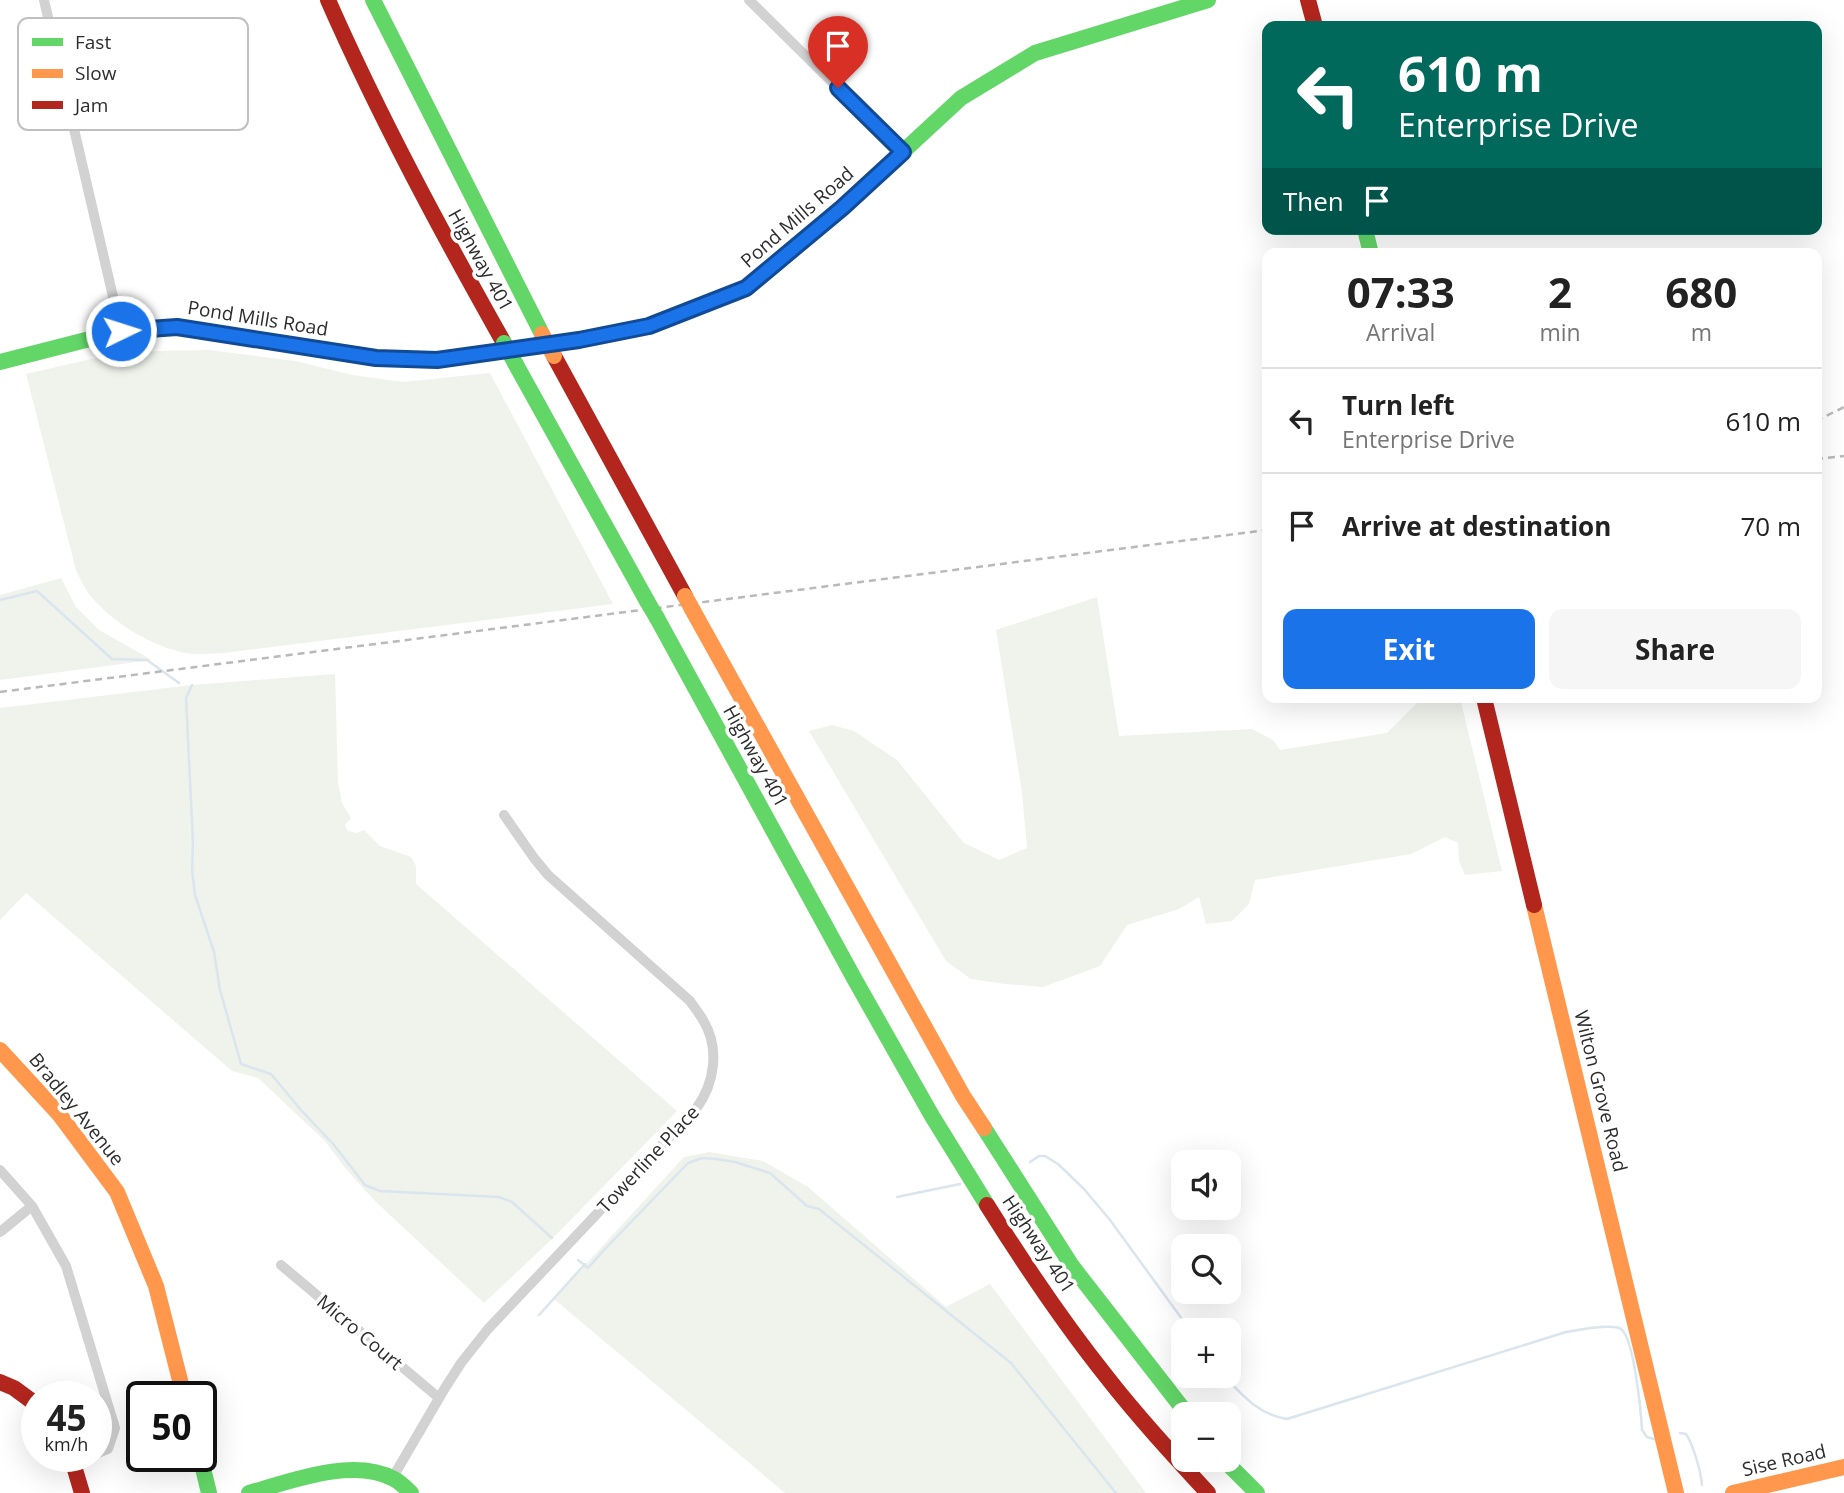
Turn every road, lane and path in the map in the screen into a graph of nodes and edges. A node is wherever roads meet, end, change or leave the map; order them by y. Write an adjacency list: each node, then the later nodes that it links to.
1 (44, 0): 7 (street)
2 (328, 0): 28 (main road, Highway 401, bridge)
3 (373, 0): 25 (main road, Highway 401, bridge)
4 (749, 0): 10 (street)
5 (1208, 0): 10 (main road, Pond Mills Road)
6 (1308, 0): 8 (main road)
7 (48, 18)
8 (1314, 21)
9 (74, 130): 11 (street)
10 (903, 152): 11 (main road, Pond Mills Road)
11 (121, 331): 12 (main road, Pond Mills Road)
12 (0, 362)
13 (1485, 703): 43 (main road, Wilton Grove Road)
14 (504, 815): 24 (street, Towerline Place)
15 (0, 1050): 21 (main road, Bradley Avenue)
16 (0, 1170): 17 (street)
17 (32, 1206): 18 (street); 20 (street)
18 (0, 1232)
19 (281, 1265): 24 (street, Micro Court)
20 (101, 1381)
21 (180, 1381)
22 (0, 1382): 23 (main road)
23 (21, 1393)
24 (439, 1398): 35 (street, Towerline Place)
25 (1179, 1402)
26 (112, 1418): 27 (street)
27 (112, 1437)
28 (1171, 1454)
29 (1844, 1467): 44 (main road, Sise Road)
30 (76, 1472): 36 (main road)
31 (204, 1472): 37 (main road)
32 (1184, 1472): 40 (main road)
33 (1188, 1472): 41 (main road, Highway 401)
34 (1236, 1472): 42 (main road)
35 (393, 1477): 38 (main road); 39 (main road)
36 (82, 1493)
37 (209, 1493)
38 (249, 1493)
39 (411, 1493)
40 (1196, 1493)
41 (1208, 1493)
42 (1256, 1493)
43 (1676, 1493)
44 (1733, 1493)

